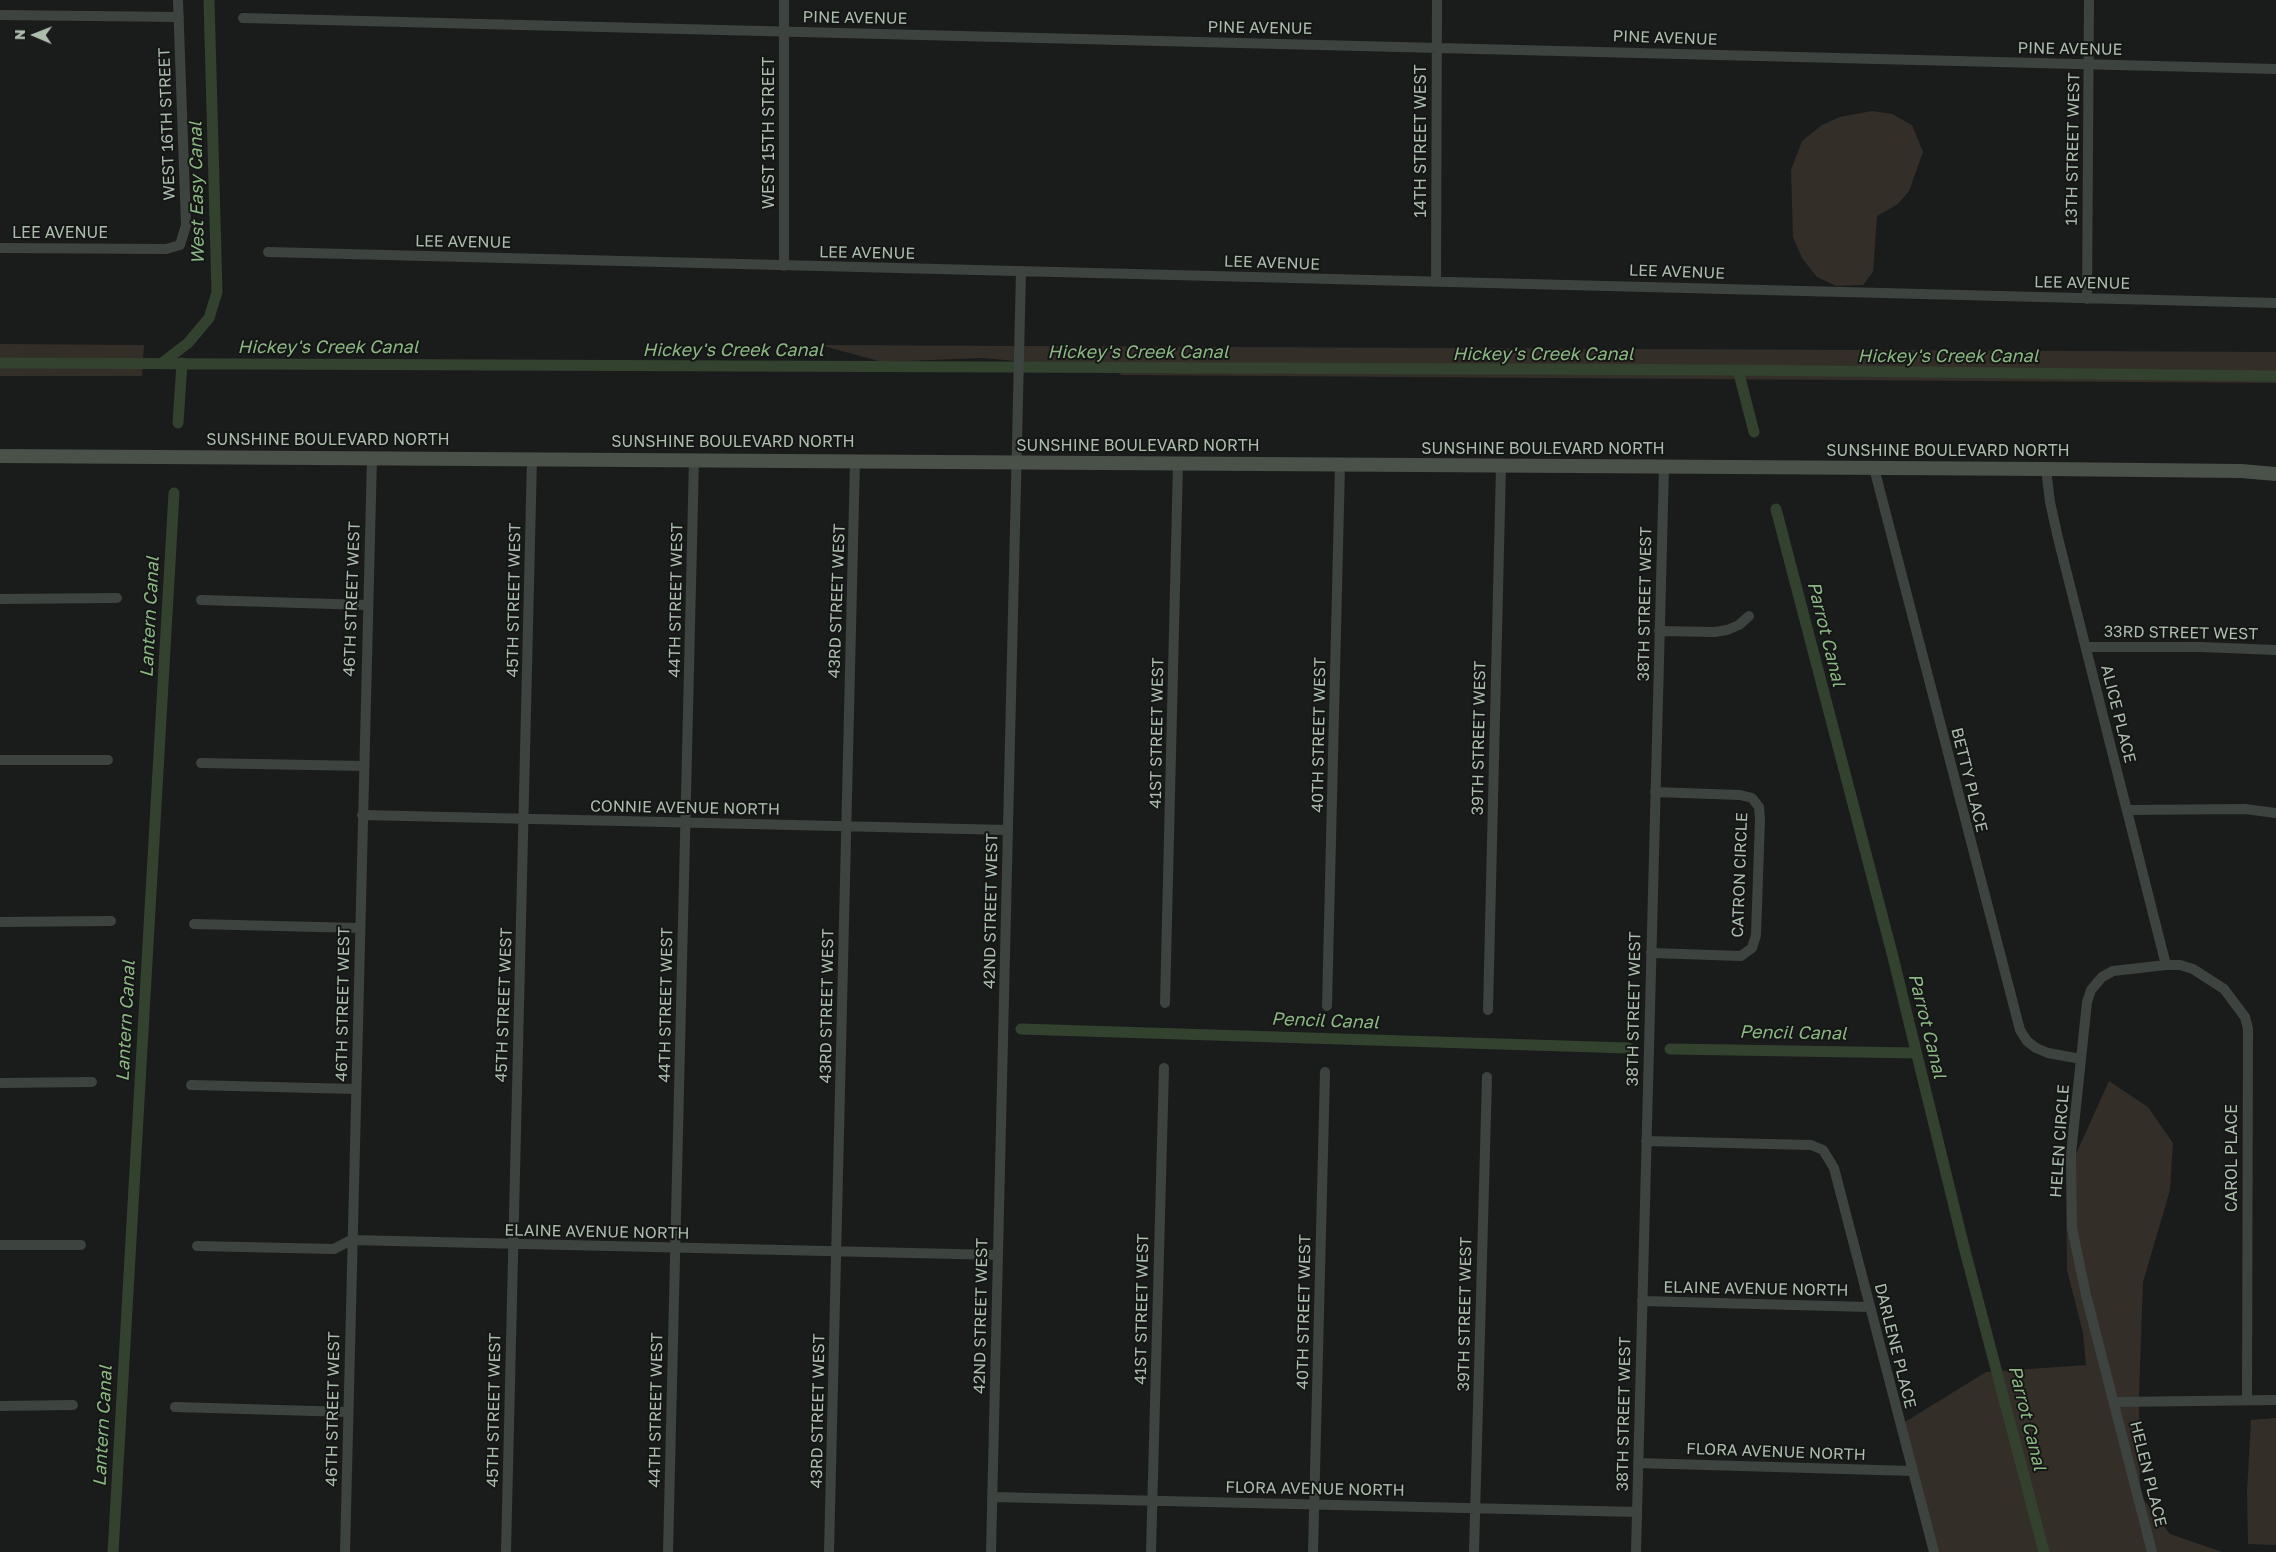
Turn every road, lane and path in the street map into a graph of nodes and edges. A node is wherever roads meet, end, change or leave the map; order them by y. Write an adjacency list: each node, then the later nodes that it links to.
1 (178, 0): 6 (street, WEST 16TH STREET)
2 (784, 0): 8 (street, WEST 15TH STREET)
3 (1437, 0): 9 (street, 14TH STREET WEST)
4 (2089, 0): 10 (street, 13TH STREET WEST)
5 (0, 15): 6 (street)
6 (179, 17): 12 (street, WEST 16TH STREET)
7 (243, 18): 8 (street, PINE AVENUE)
8 (784, 31): 9 (street, PINE AVENUE); 15 (street, WEST 15TH STREET)
9 (1436, 47): 10 (street, PINE AVENUE); 17 (street, 14TH STREET WEST)
10 (2089, 64): 11 (street, PINE AVENUE); 18 (street, 13TH STREET WEST)
11 (2276, 69)
12 (180, 245): 13 (street, LEE AVENUE)
13 (0, 248)
14 (268, 252): 15 (street, LEE AVENUE)
15 (784, 266): 16 (street, LEE AVENUE)
16 (1020, 271): 17 (street, LEE AVENUE); 25 (street, 42ND STREET WEST)
17 (1436, 282): 18 (street, LEE AVENUE)
18 (2087, 298): 19 (street, LEE AVENUE)
19 (2276, 303)
20 (0, 456): 21 (street, SUNSHINE BOULEVARD NORTH)
21 (372, 457): 22 (street, SUNSHINE BOULEVARD NORTH); 36 (street, 46TH STREET WEST)
22 (532, 458): 23 (street, SUNSHINE BOULEVARD NORTH); 49 (street, 45TH STREET WEST)
23 (694, 459): 24 (street, SUNSHINE BOULEVARD NORTH); 50 (street, 44TH STREET WEST)
24 (855, 460): 25 (street, SUNSHINE BOULEVARD NORTH); 51 (street, 43RD STREET WEST)
25 (1017, 462): 26 (street, SUNSHINE BOULEVARD NORTH); 52 (street, 42ND STREET WEST)
26 (1178, 464): 27 (street, SUNSHINE BOULEVARD NORTH); 59 (street, 41ST STREET WEST)
27 (1340, 465): 28 (street, SUNSHINE BOULEVARD NORTH); 60 (street, 40TH STREET WEST)
28 (1501, 466): 29 (street, SUNSHINE BOULEVARD NORTH); 61 (street, 39TH STREET WEST)
29 (1664, 467): 30 (street, SUNSHINE BOULEVARD NORTH); 38 (street, 38TH STREET WEST)
30 (1874, 468): 31 (street, SUNSHINE BOULEVARD NORTH); 62 (street, BETTY PLACE)
31 (2046, 469): 32 (street, SUNSHINE BOULEVARD NORTH); 39 (street, ALICE PLACE)
32 (2276, 474)
33 (117, 598): 34 (street)
34 (0, 599)
35 (201, 600): 36 (street)
36 (367, 605): 44 (street, 46TH STREET WEST)
37 (1749, 616): 38 (street)
38 (1659, 631): 45 (street, 38TH STREET WEST)
39 (2086, 648): 40 (street, 33RD STREET WEST); 46 (street, ALICE PLACE)
40 (2276, 650)
41 (0, 760): 42 (street)
42 (108, 760)
43 (202, 763): 44 (street)
44 (364, 766): 48 (street, 46TH STREET WEST)
45 (1655, 792): 57 (street, 38TH STREET WEST); 57 (street, CATRON CIRCLE)
46 (2128, 810): 47 (street); 58 (street, ALICE PLACE)
47 (2276, 813)
48 (362, 814): 49 (street, CONNIE AVENUE NORTH); 56 (street, 46TH STREET WEST)
49 (524, 819): 50 (street, CONNIE AVENUE NORTH); 74 (street, 45TH STREET WEST)
50 (686, 823): 51 (street, CONNIE AVENUE NORTH); 76 (street, 44TH STREET WEST)
51 (846, 826): 52 (street, CONNIE AVENUE NORTH); 77 (street, 43RD STREET WEST)
52 (1008, 830): 78 (street, 42ND STREET WEST)
53 (112, 921): 54 (street)
54 (0, 922)
55 (194, 924): 56 (street)
56 (360, 928): 69 (street, 46TH STREET WEST)
57 (1651, 953): 70 (street, 38TH STREET WEST)
58 (2166, 965): 62 (street, HELEN CIRCLE); 81 (street, CAROL PLACE)
59 (1165, 1003)
60 (1326, 1006)
61 (1488, 1010)
62 (2081, 1060): 83 (street, HELEN CIRCLE)
63 (1164, 1068): 91 (street, 41ST STREET WEST)
64 (1325, 1072): 92 (street, 40TH STREET WEST)
65 (1487, 1077): 93 (street, 39TH STREET WEST)
66 (92, 1082): 67 (street)
67 (0, 1083)
68 (191, 1085): 69 (street)
69 (356, 1089): 71 (street, 46TH STREET WEST)
70 (1646, 1141): 79 (street, 38TH STREET WEST); 80 (street, DARLENE PLACE)
71 (352, 1240): 74 (street, ELAINE AVENUE NORTH); 75 (street, ELAINE AVENUE NORTH); 87 (street, 46TH STREET WEST)
72 (0, 1245): 73 (street)
73 (81, 1245)
74 (513, 1245): 76 (street, ELAINE AVENUE NORTH); 96 (street, 45TH STREET WEST)
75 (197, 1246)
76 (675, 1248): 77 (street, ELAINE AVENUE NORTH); 97 (street, 44TH STREET WEST)
77 (837, 1252): 78 (street, ELAINE AVENUE NORTH); 98 (street, 43RD STREET WEST)
78 (998, 1255): 90 (street, 42ND STREET WEST)
79 (1642, 1302): 80 (street, ELAINE AVENUE NORTH); 88 (street, 38TH STREET WEST)
80 (1870, 1307): 89 (street, DARLENE PLACE)
81 (2247, 1400): 82 (street); 83 (street)
82 (2276, 1400)
83 (2114, 1402): 105 (street, HELEN PLACE)
84 (73, 1405): 85 (street)
85 (0, 1406)
86 (176, 1406): 87 (street)
87 (348, 1412): 95 (street, 46TH STREET WEST)
88 (1638, 1464): 89 (street, FLORA AVENUE NORTH); 94 (street, 38TH STREET WEST)
89 (1912, 1471): 104 (street, DARLENE PLACE)
90 (992, 1497): 91 (street, FLORA AVENUE NORTH); 99 (street, 42ND STREET WEST)
91 (1153, 1500): 92 (street, FLORA AVENUE NORTH); 100 (street, 41ST STREET WEST)
92 (1314, 1505): 93 (street, FLORA AVENUE NORTH); 101 (street, 40TH STREET WEST)
93 (1475, 1508): 94 (street, FLORA AVENUE NORTH); 102 (street, 39TH STREET WEST)
94 (1637, 1512): 103 (street, 38TH STREET WEST)
95 (345, 1552)
96 (506, 1552)
97 (668, 1552)
98 (829, 1552)
99 (991, 1552)
100 (1151, 1552)
101 (1313, 1552)
102 (1474, 1552)
103 (1636, 1552)
104 (1934, 1552)
105 (2152, 1552)

